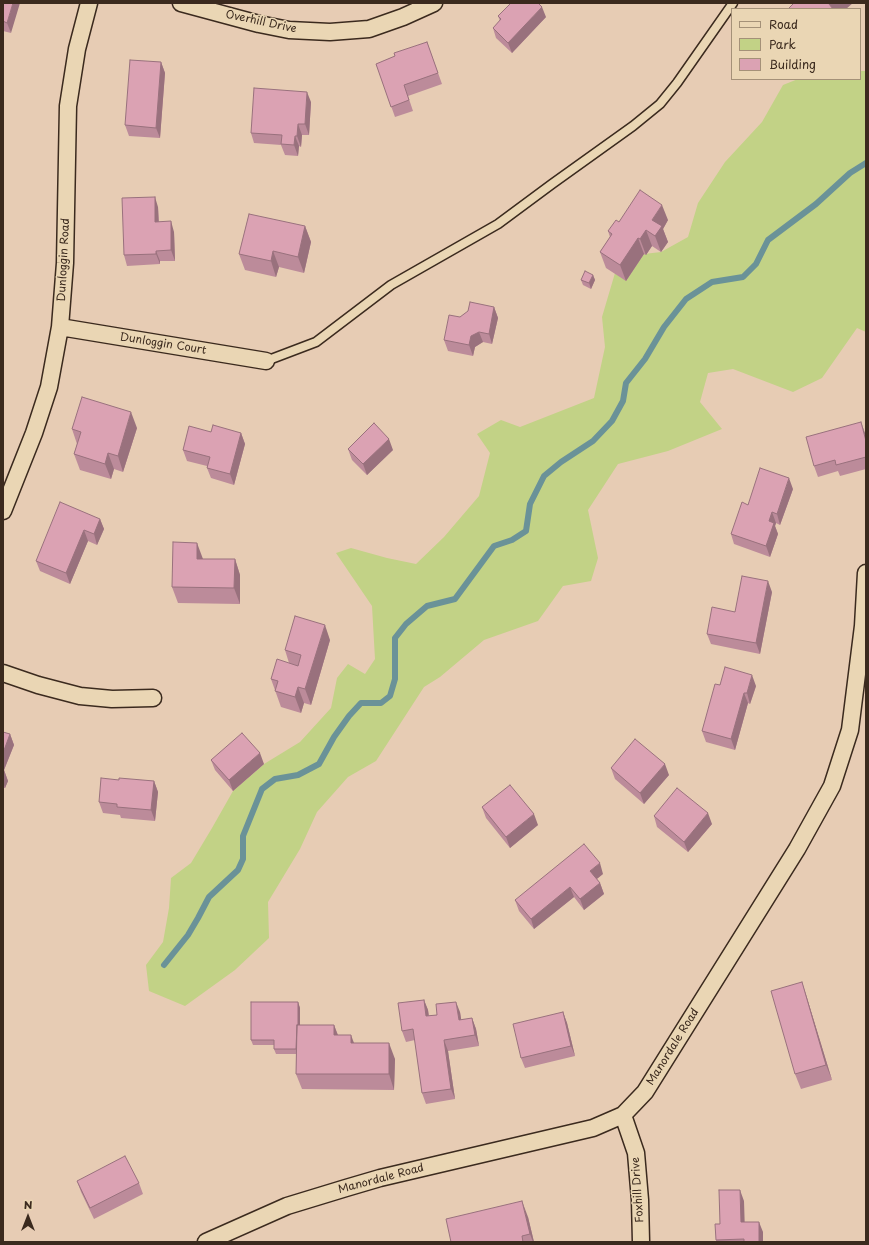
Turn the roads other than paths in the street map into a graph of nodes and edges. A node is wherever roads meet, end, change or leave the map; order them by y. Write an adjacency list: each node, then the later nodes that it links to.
1 (89, 3): 5 (street, Dunloggin Road)
2 (181, 3): 3 (street, Overhill Drive)
3 (434, 3)
4 (733, 3): 6 (lane)
5 (60, 327): 6 (street, Dunloggin Court); 7 (street, Dunloggin Road)
6 (266, 361)
7 (3, 511)
8 (866, 573): 11 (street, Manordale Road)
9 (3, 673): 10 (street)
10 (153, 698)
11 (623, 1115): 12 (street, Manordale Road); 13 (street, Foxhill Drive)
12 (206, 1242)
13 (640, 1242)

